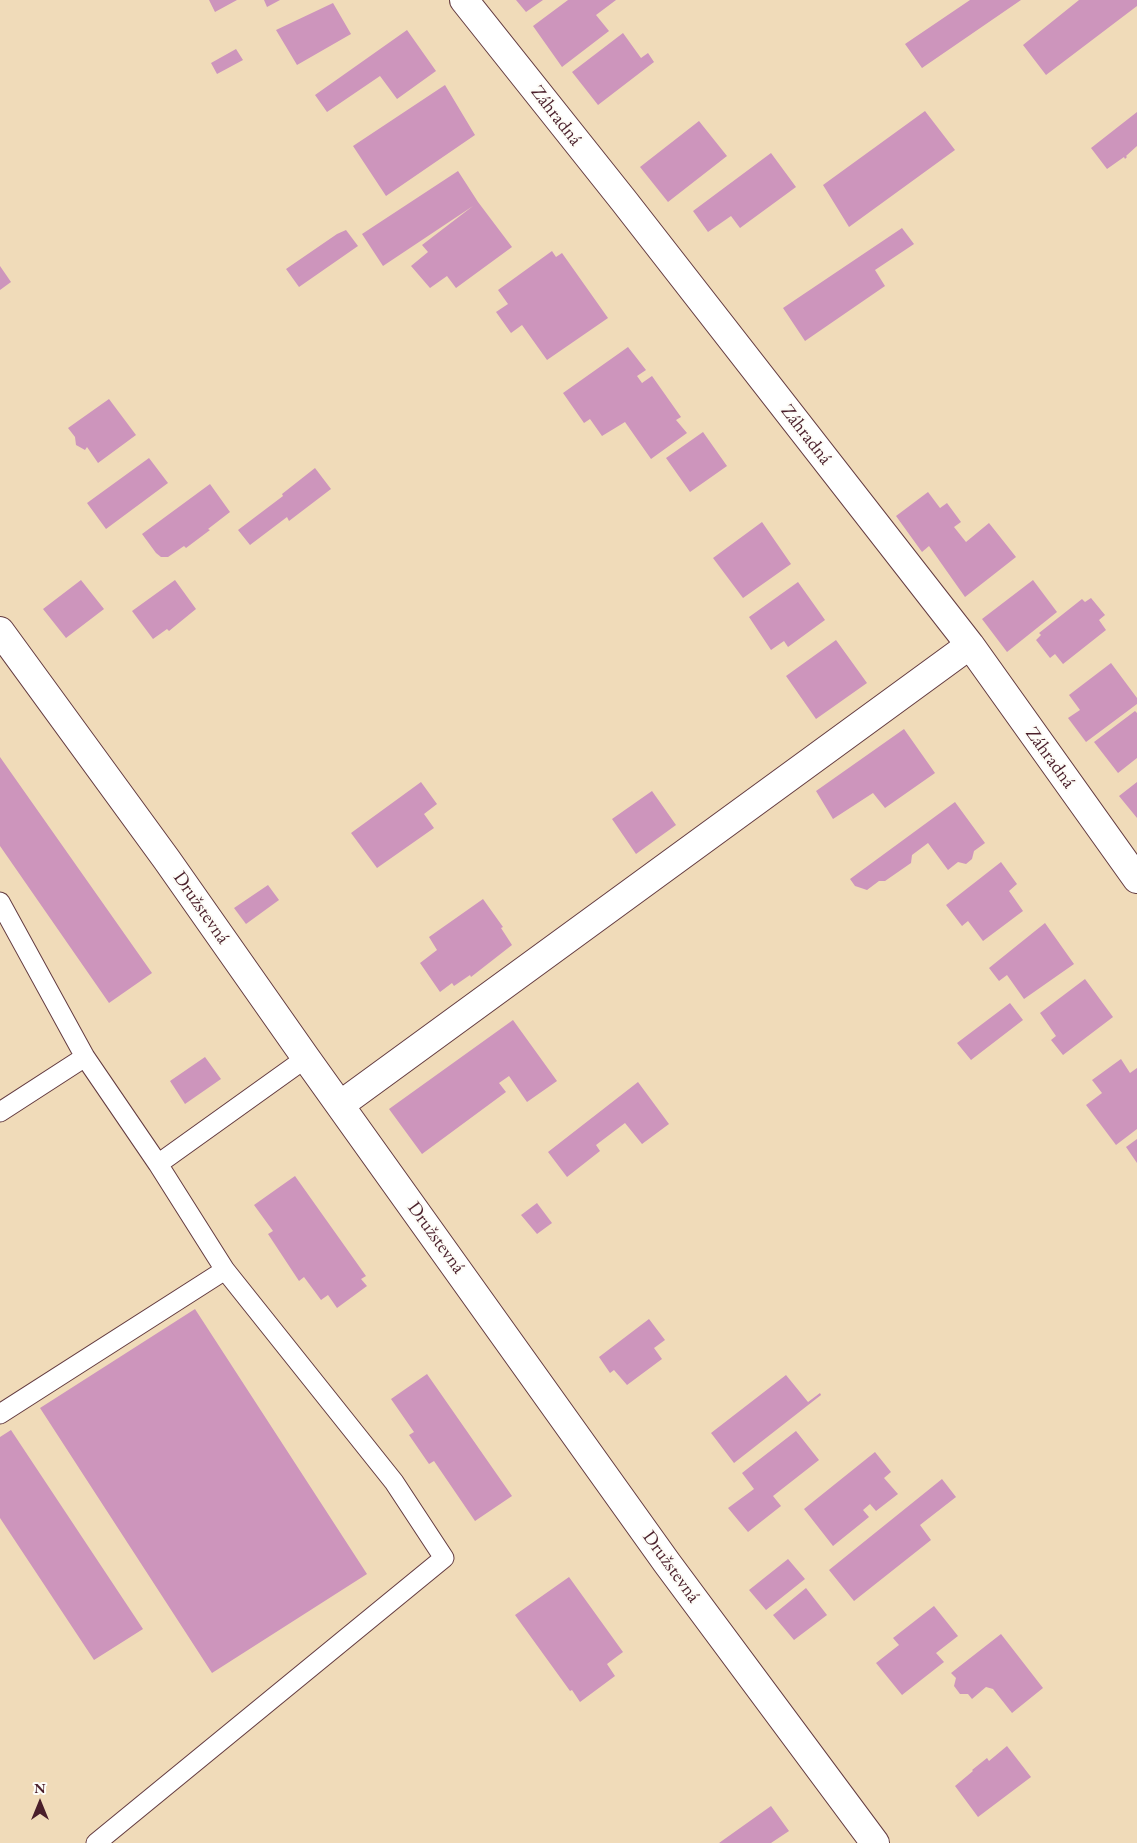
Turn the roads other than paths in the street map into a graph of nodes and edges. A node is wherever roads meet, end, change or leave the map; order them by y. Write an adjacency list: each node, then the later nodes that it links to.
1 (464, 0): 3 (street, Záhradná)
2 (0, 631): 7 (street, Družstevná)
3 (970, 646): 4 (street, Záhradná); 8 (street)
4 (1137, 879)
5 (0, 902): 6 (lane)
6 (85, 1057): 9 (lane); 10 (lane)
7 (306, 1058): 8 (street, Družstevná); 10 (lane)
8 (340, 1105): 14 (street, Družstevná)
9 (0, 1112)
10 (158, 1164): 11 (lane)
11 (225, 1270): 12 (lane); 13 (lane)
12 (0, 1414)
13 (96, 1843)
14 (875, 1843)

